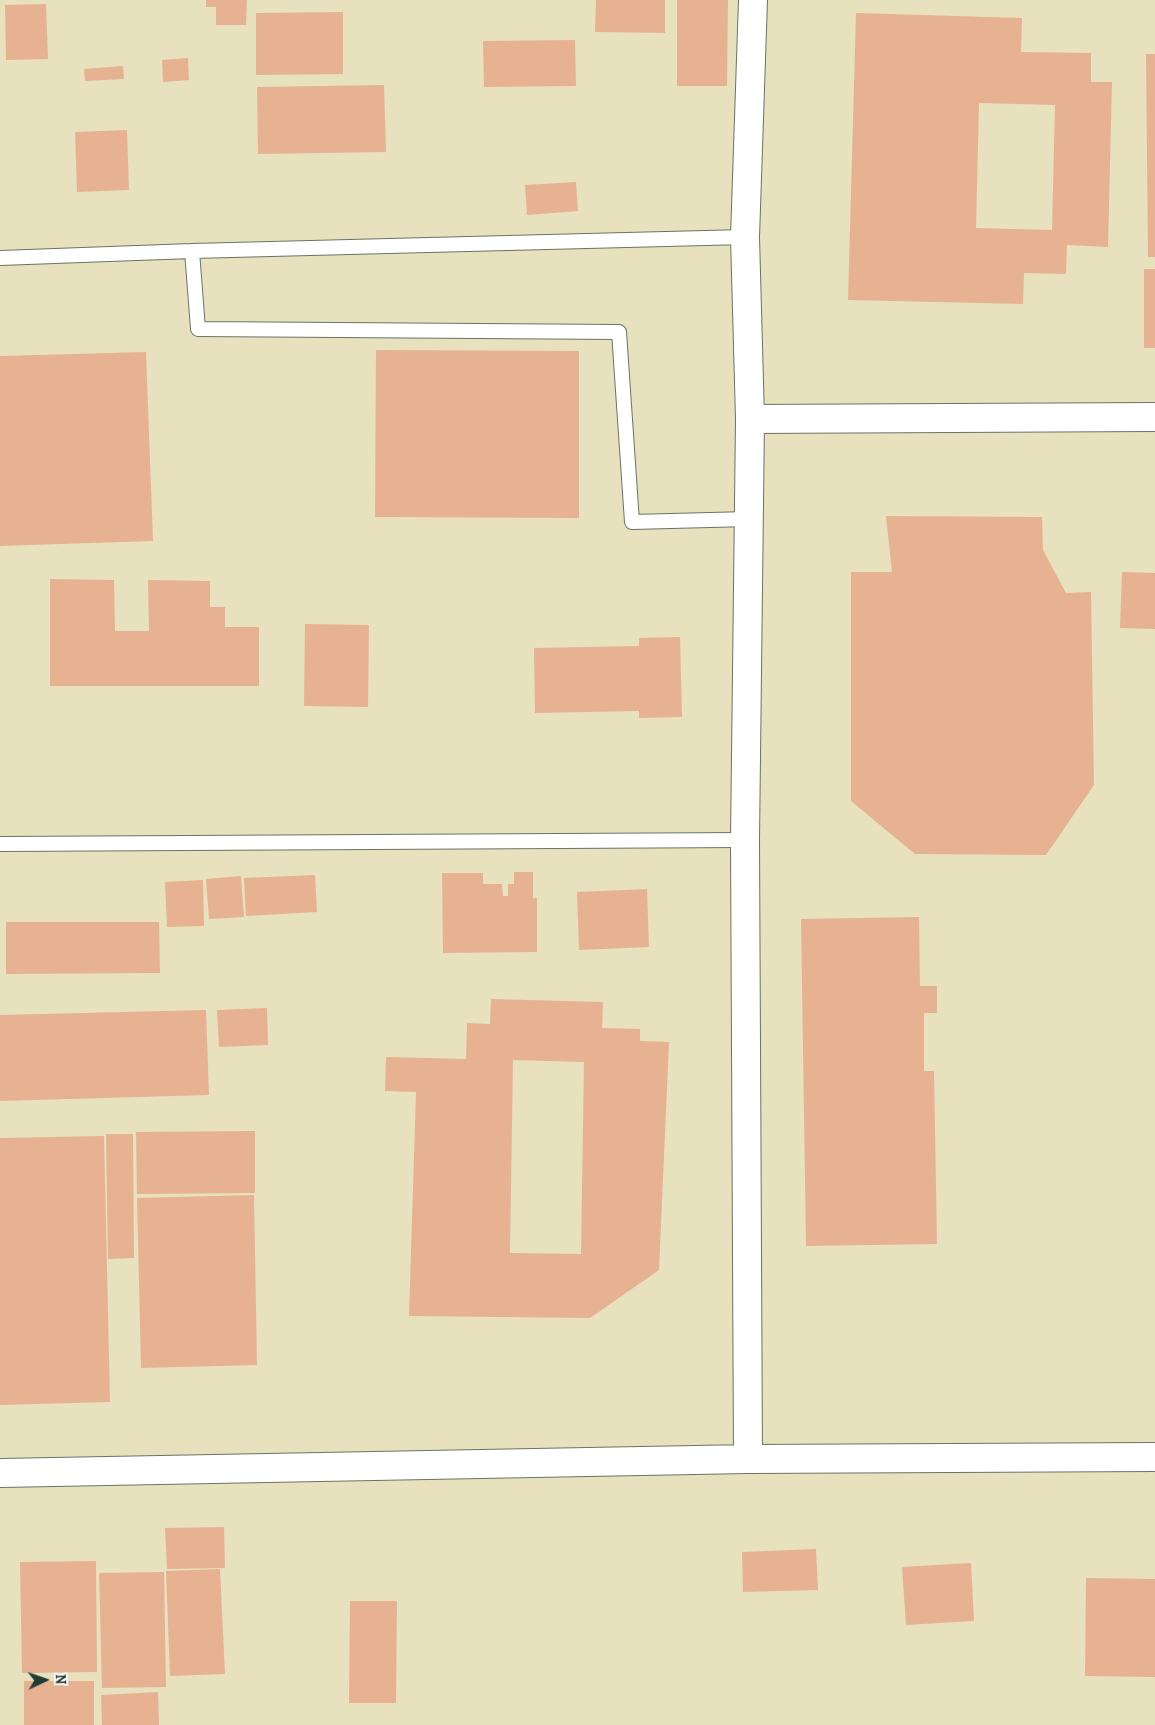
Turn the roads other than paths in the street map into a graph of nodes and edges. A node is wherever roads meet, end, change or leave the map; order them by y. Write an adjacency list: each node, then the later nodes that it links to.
1 (752, 0): 2 (street)
2 (745, 237): 3 (lane); 6 (street)
3 (192, 251): 4 (lane); 7 (lane)
4 (0, 258)
5 (1155, 417): 6 (street)
6 (750, 419): 7 (street)
7 (749, 519): 8 (street)
8 (745, 840): 9 (lane); 11 (street)
9 (0, 844)
10 (1155, 1457): 11 (street)
11 (748, 1459): 12 (street)
12 (0, 1473)

